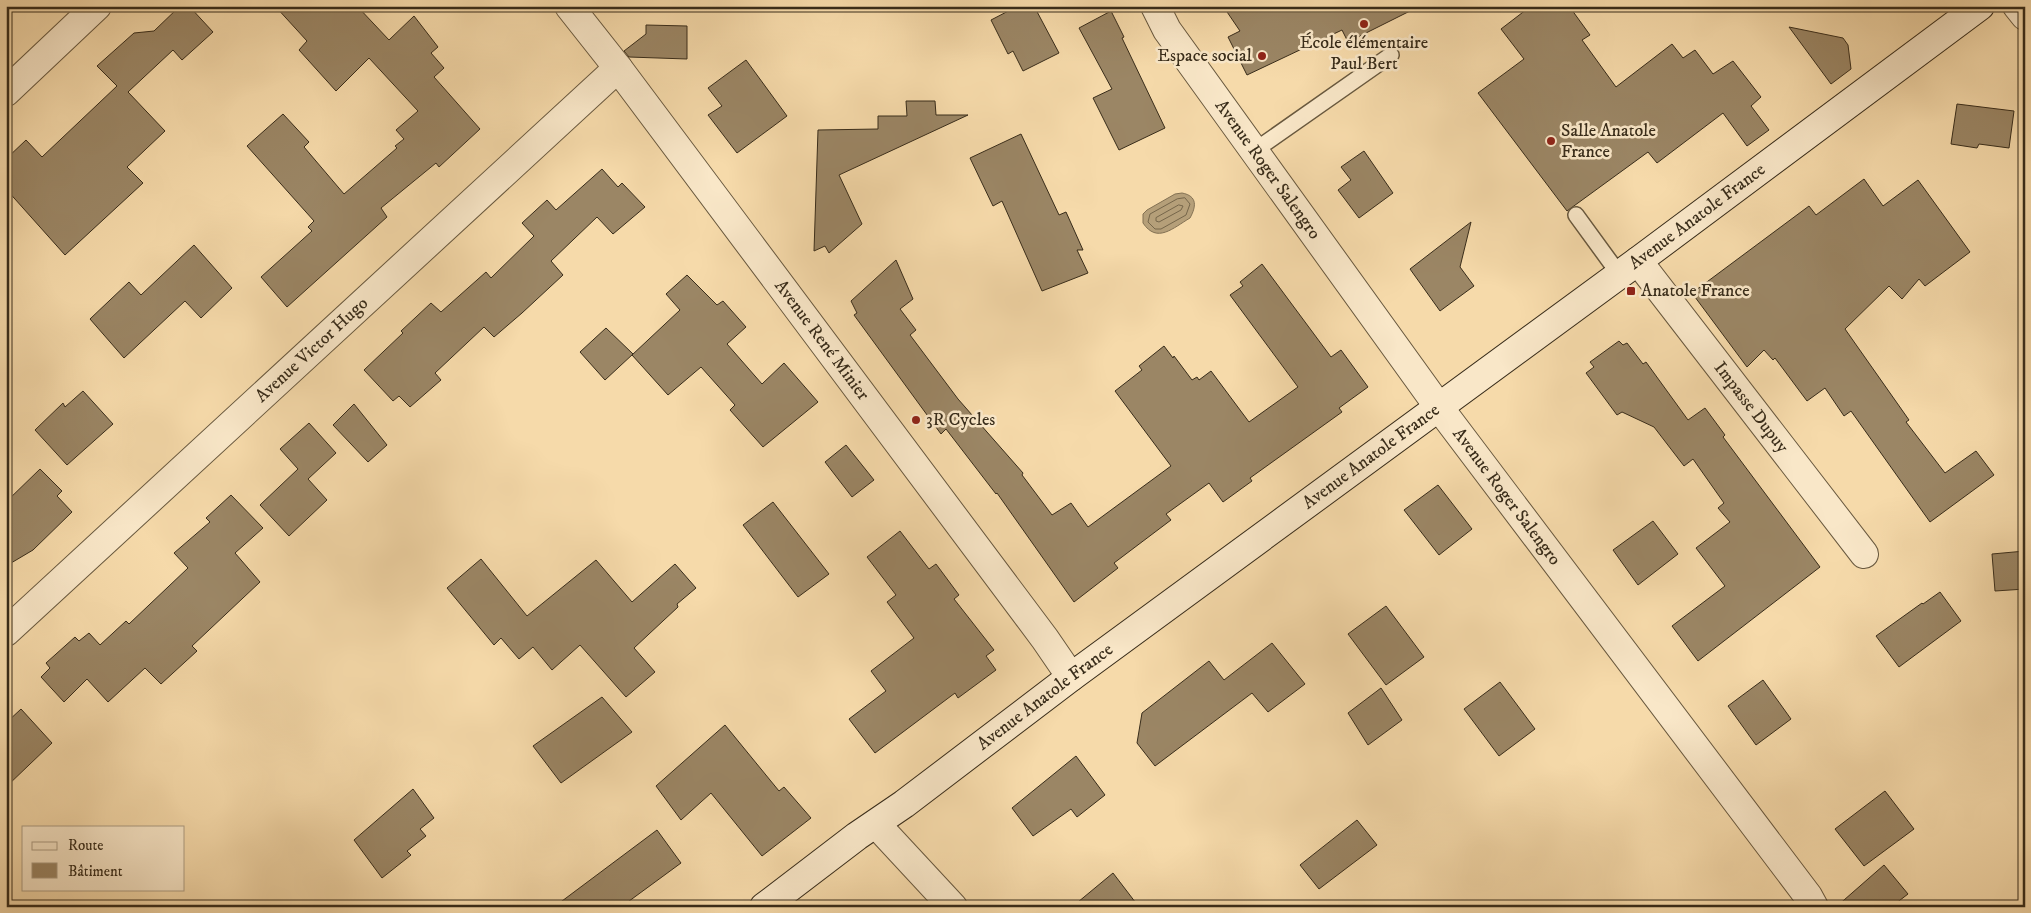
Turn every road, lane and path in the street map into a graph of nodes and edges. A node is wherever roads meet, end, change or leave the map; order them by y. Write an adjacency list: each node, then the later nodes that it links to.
1 (97, 6): 9 (street)
2 (569, 6): 8 (street, Avenue René Minier)
3 (1155, 6): 10 (street, Avenue Roger Salengro)
4 (1980, 6): 12 (street, Avenue Anatole France)
5 (2017, 6): 6 (street)
6 (2025, 16)
7 (1391, 55): 10 (lane)
8 (618, 68): 15 (street, Avenue Victor Hugo); 16 (street, Avenue René Minier)
9 (6, 92)
10 (1254, 151): 13 (street, Avenue Roger Salengro)
11 (1576, 216): 12 (lane)
12 (1629, 268): 13 (street, Avenue Anatole France); 14 (street, Impasse Dupuy)
13 (1438, 406): 16 (street, Avenue Anatole France); 20 (street, Avenue Roger Salengro)
14 (1864, 554)
15 (6, 632)
16 (1071, 677): 17 (street, Avenue Anatole France)
17 (876, 824): 18 (street, Avenue Anatole France); 19 (street)
18 (764, 907)
19 (953, 907)
20 (1814, 907)

